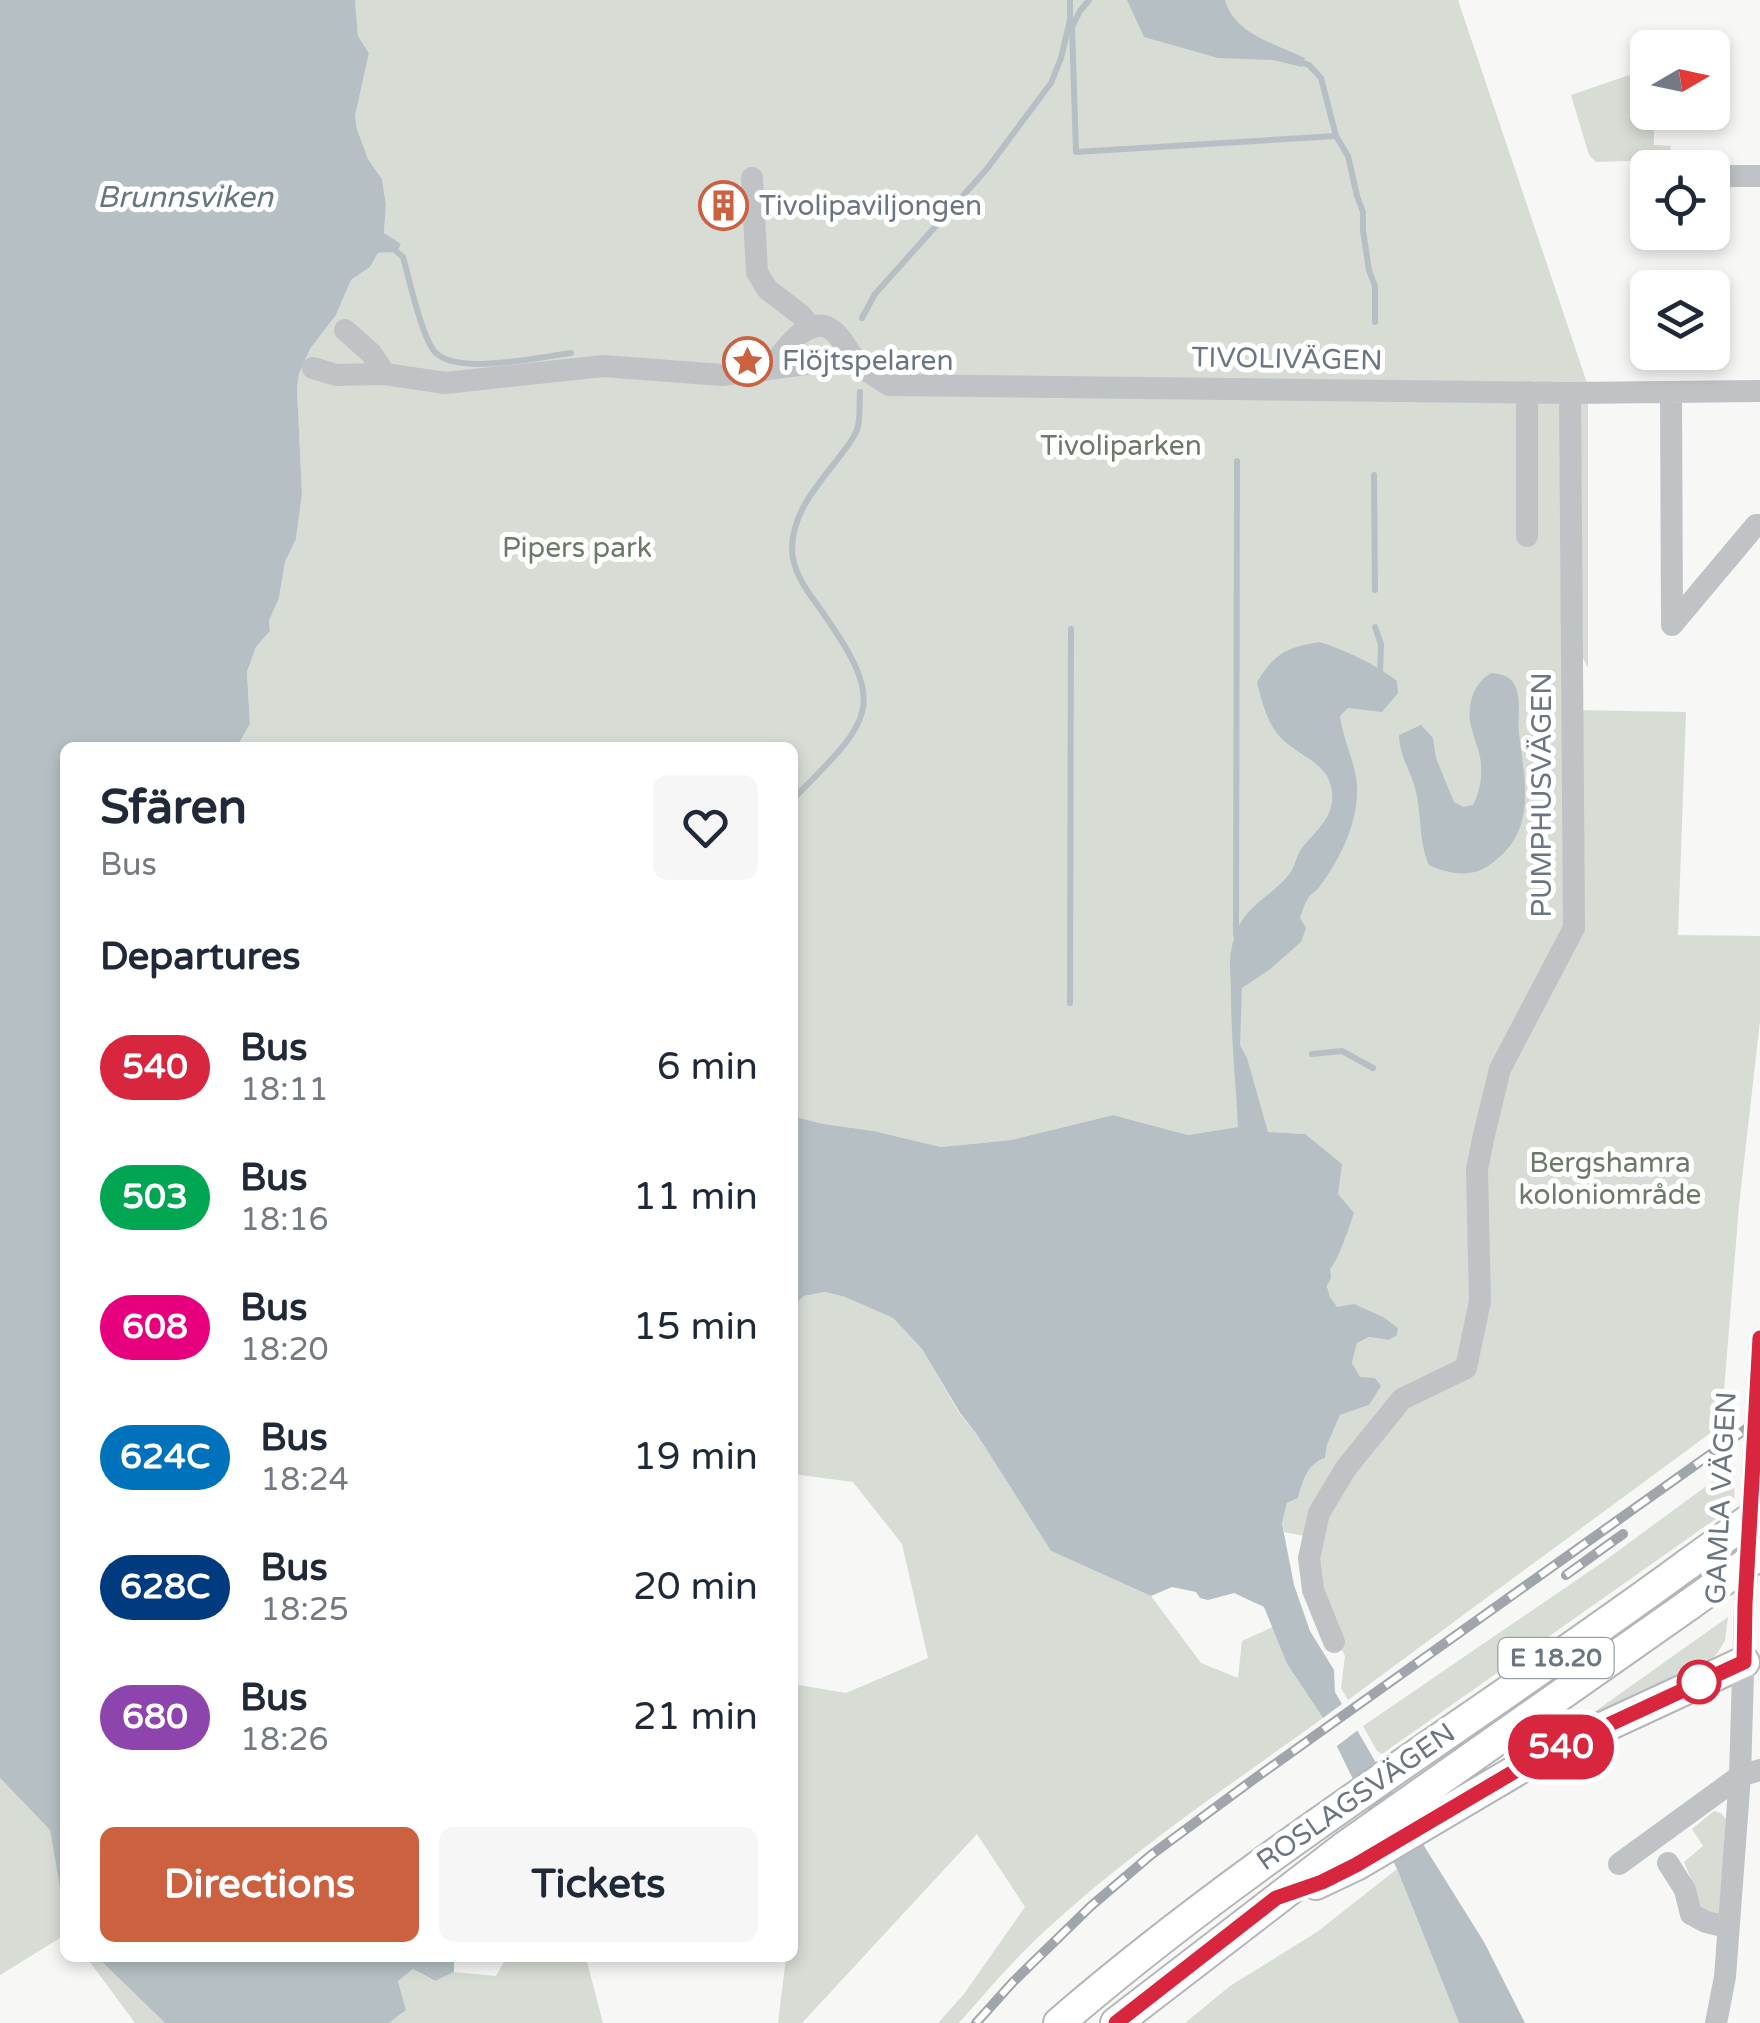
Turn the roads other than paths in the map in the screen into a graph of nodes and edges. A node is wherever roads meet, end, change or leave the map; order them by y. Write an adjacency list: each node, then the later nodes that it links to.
1 (1730, 176): 2 (street)
2 (1760, 176)
3 (752, 178): 4 (street)
4 (806, 322): 6 (street, TIVOLIVÄGEN); 8 (street)
5 (346, 330): 9 (street)
6 (856, 362): 8 (street); 11 (street, TIVOLIVÄGEN)
7 (313, 368): 9 (street)
8 (767, 370): 9 (street)
9 (385, 374)
10 (1760, 391): 13 (street, TIVOLIVÄGEN)
11 (1526, 392): 12 (street, TIVOLIVÄGEN); 15 (street)
12 (1570, 392): 13 (street, TIVOLIVÄGEN); 19 (street, PUMPHUSVÄGEN)
13 (1672, 392): 14 (street)
14 (1760, 524)
15 (1527, 536)
16 (1760, 1338): 20 (street, GAMLA VÄGEN)
17 (1760, 1512): 26 (main road, ROSLAGSVÄGEN / E 18.20, bridge)
18 (1760, 1554): 22 (main road, ROSLAGSVÄGEN / E 18.20, bridge)
19 (1334, 1642)
20 (1744, 1662): 21 (street, GAMLA VÄGEN); 22 (main road)
21 (1750, 1773): 24 (street); 25 (street, GAMLA VÄGEN)
22 (1351, 1855): 27 (main road, ROSLAGSVÄGEN)
23 (1668, 1863): 25 (street)
24 (1619, 1864)
25 (1727, 1928): 28 (street, GAMLA VÄGEN)
26 (1059, 2023)
27 (1116, 2023)
28 (1716, 2023)

